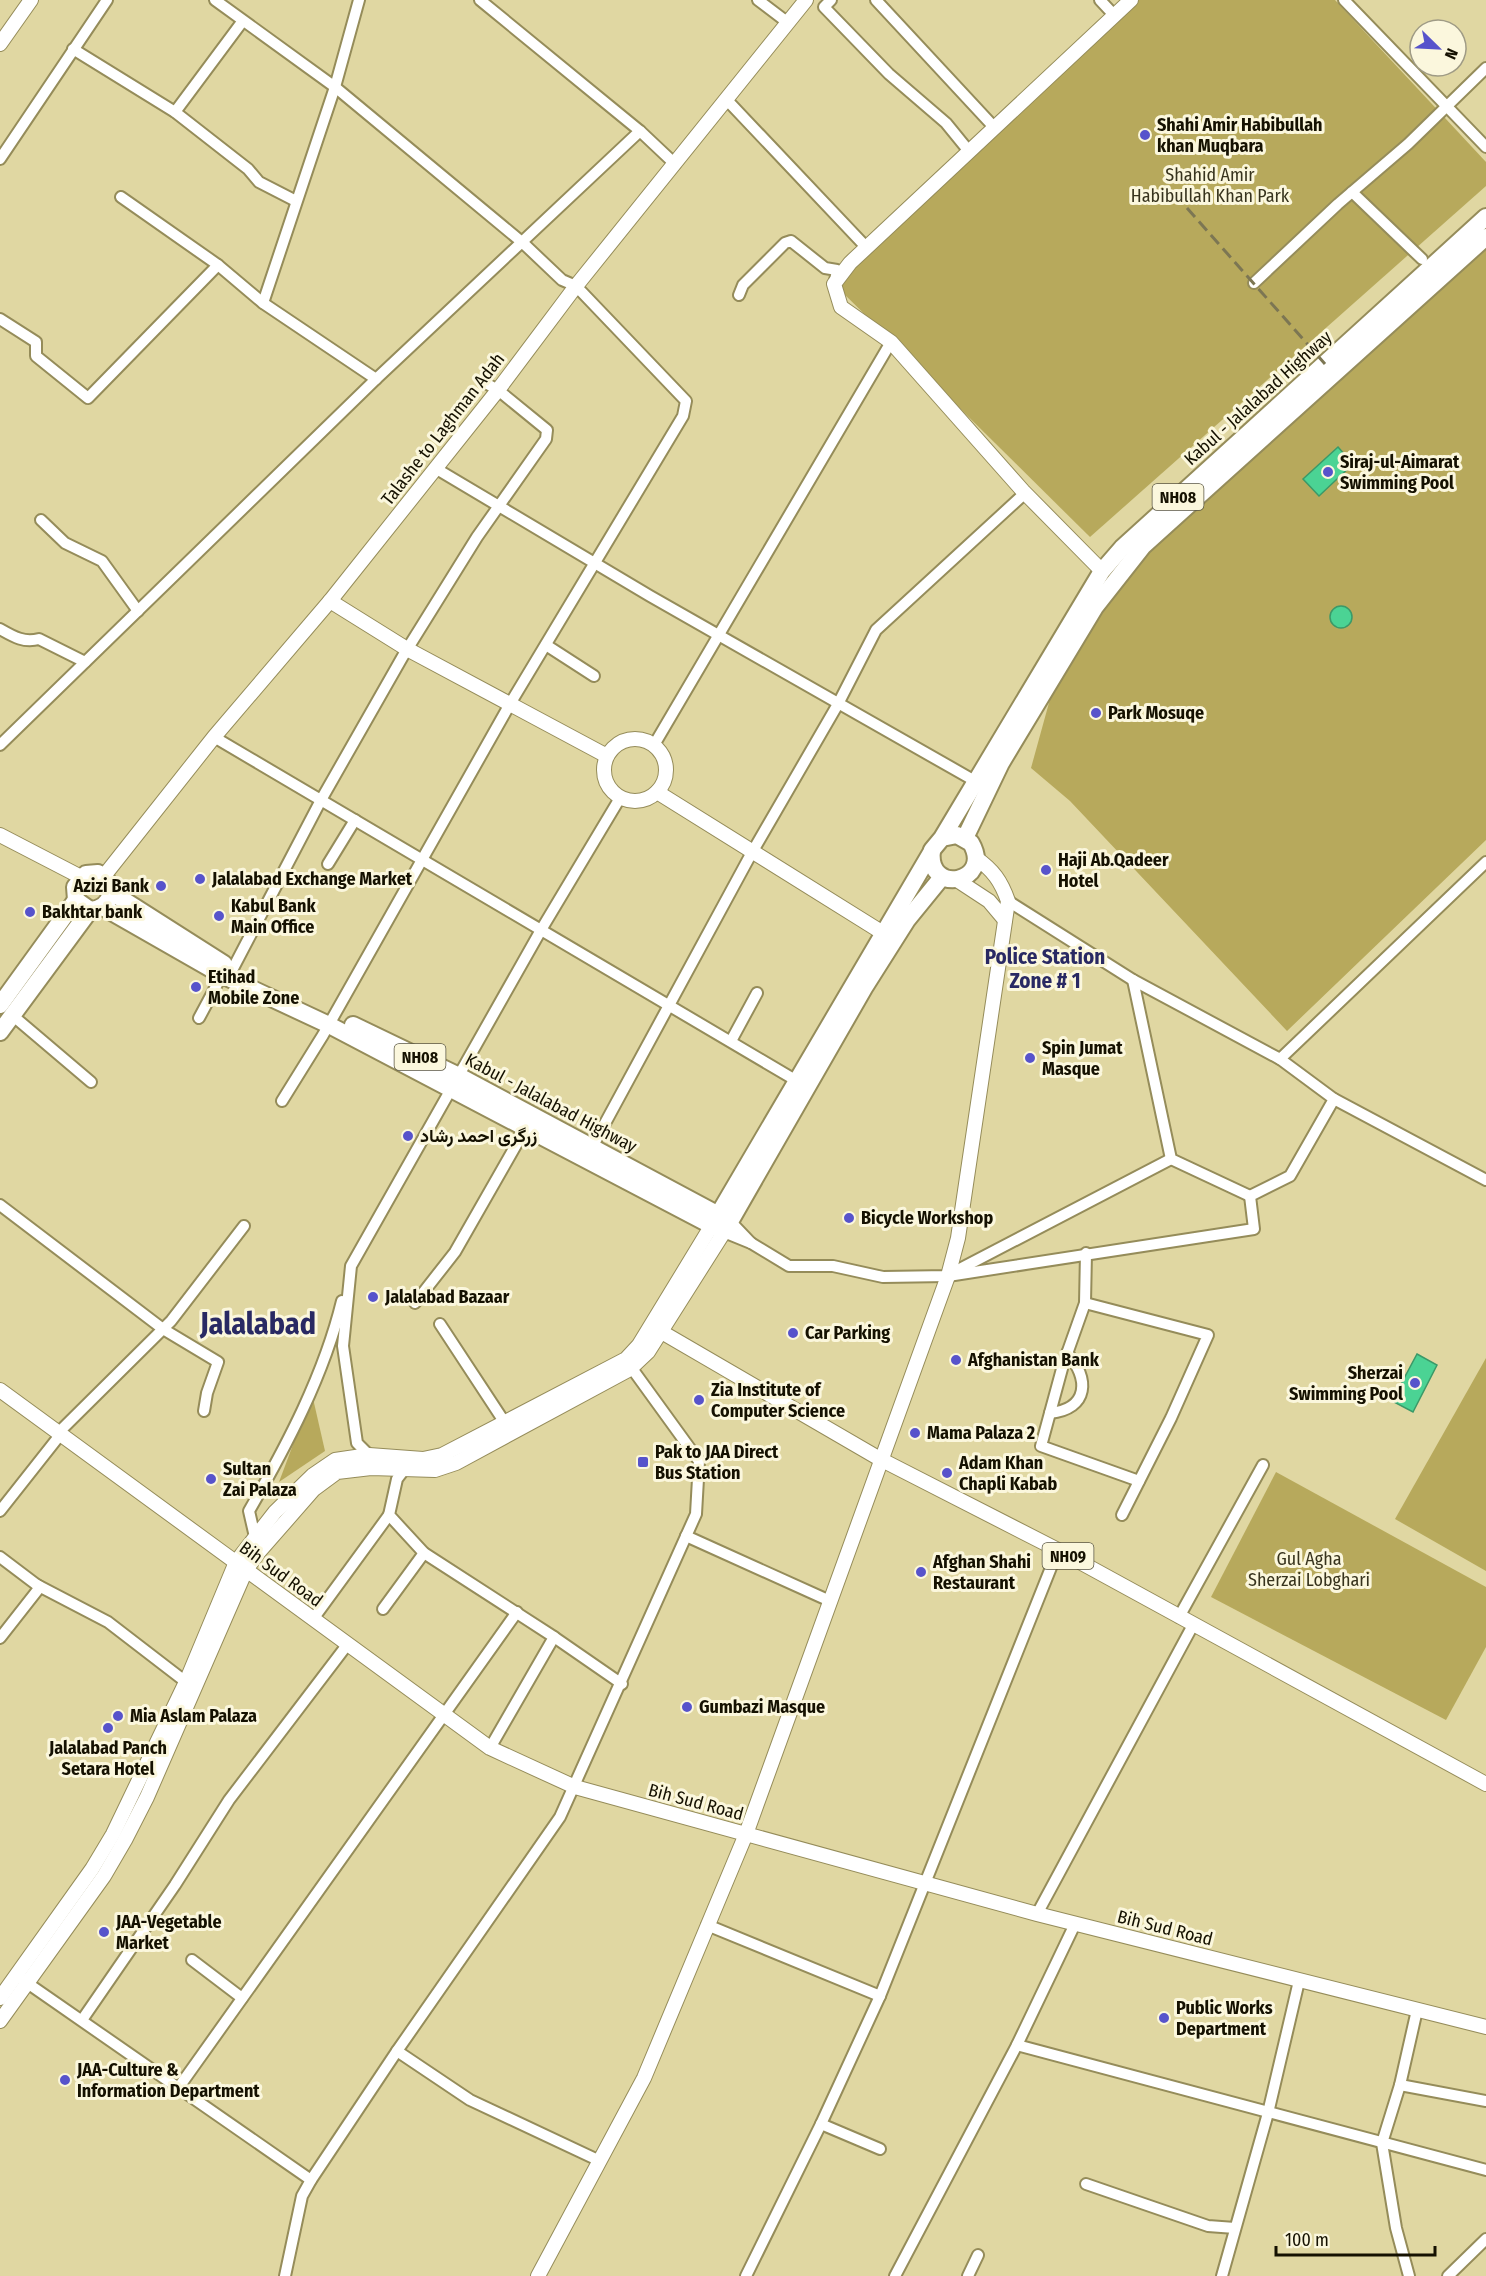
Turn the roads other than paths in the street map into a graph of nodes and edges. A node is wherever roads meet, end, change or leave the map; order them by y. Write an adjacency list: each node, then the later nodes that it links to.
1 (31, 0): 16 (main road)
2 (107, 0): 17 (street)
3 (215, 0): 14 (street)
4 (359, 0): 19 (street)
5 (758, 0): 15 (street)
6 (806, 0): 15 (main road, Talashe to Laghman Adah)
7 (831, 0): 26 (street)
8 (876, 0): 23 (street)
9 (1100, 0): 13 (street)
10 (1131, 0): 13 (main road)
11 (1344, 0): 21 (street)
12 (486, 2): 24 (street)
13 (1114, 15): 23 (main road)
14 (242, 22): 19 (street); 22 (street)
15 (787, 22): 20 (main road, Talashe to Laghman Adah)
16 (0, 44)
17 (73, 49): 22 (street); 27 (street)
18 (1486, 68): 21 (street)
19 (335, 87): 31 (street); 34 (street)
20 (726, 99): 28 (main road, Talashe to Laghman Adah); 35 (street)
21 (1447, 106): 25 (street); 29 (street)
22 (175, 112): 31 (street)
23 (993, 126): 26 (main road)
24 (640, 131): 28 (street); 34 (street)
25 (1486, 147)
26 (968, 150): 35 (main road)
27 (0, 159)
28 (675, 164): 40 (main road, Talashe to Laghman Adah)
29 (1352, 192): 36 (street); 38 (street)
30 (121, 197): 37 (street)
31 (296, 201): 42 (street)
32 (1486, 217): 53 (highway, Kabul - Jalalabad Highway / NH08)
33 (1486, 237): 74 (highway, Kabul - Jalalabad Highway / NH08)
34 (523, 243): 40 (street); 45 (street)
35 (867, 248): 39 (main road)
36 (1422, 259)
37 (218, 265): 42 (street); 43 (street)
38 (1254, 283)
39 (834, 284): 41 (street); 44 (main road)
40 (576, 286): 47 (main road, Talashe to Laghman Adah); 52 (street)
41 (739, 295)
42 (262, 303): 45 (street)
43 (0, 319)
44 (891, 342): 49 (main road); 57 (street)
45 (376, 379): 55 (street)
46 (482, 381): 47 (street)
47 (498, 390): 48 (main road, Talashe to Laghman Adah); 50 (street)
48 (435, 468): 50 (street); 54 (main road, Talashe to Laghman Adah)
49 (1023, 491): 53 (main road); 63 (street)
50 (501, 506): 52 (street); 59 (street)
51 (41, 520): 55 (street)
52 (595, 563): 57 (street); 58 (street)
53 (1102, 571): 68 (highway, Kabul - Jalalabad Highway / NH08)
54 (330, 601): 59 (main road); 64 (main road, Talashe to Laghman Adah)
55 (138, 611): 60 (street)
56 (0, 629): 60 (street)
57 (717, 634): 63 (street); 66 (street)
58 (546, 645): 61 (street); 62 (street)
59 (407, 649): 62 (main road); 71 (street)
60 (85, 662): 65 (street)
61 (594, 676)
62 (510, 704): 67 (main road); 78 (street)
63 (838, 704): 68 (street); 76 (street)
64 (214, 737): 71 (street); 81 (main road, Talashe to Laghman Adah)
65 (0, 745)
66 (654, 745): 67 (main road); 69 (main road)
67 (607, 756): 70 (main road)
68 (975, 781): 75 (highway, Kabul - Jalalabad Highway / NH08)
69 (657, 792): 70 (main road); 76 (main road)
70 (620, 798): 88 (street)
71 (321, 800): 72 (street); 90 (street)
72 (355, 820): 78 (street); 80 (street)
73 (0, 835): 82 (main road)
74 (965, 838): 75 (highway); 77 (highway)
75 (937, 844): 83 (highway); 89 (highway, Kabul - Jalalabad Highway / NH08)
76 (753, 852): 89 (main road); 94 (street)
77 (976, 858): 83 (highway); 85 (main road)
78 (421, 859): 88 (street); 96 (street)
79 (1486, 862): 99 (street)
80 (328, 864)
81 (104, 876): 82 (highway); 84 (highway)
82 (81, 877): 86 (highway)
83 (950, 878): 87 (main road); 111 (highway)
84 (111, 892): 86 (highway); 90 (highway, Kabul - Jalalabad Highway / NH08)
85 (1008, 902): 87 (main road); 91 (street)
86 (90, 906): 90 (highway, Kabul - Jalalabad Highway / NH08); 93 (highway)
87 (1005, 920): 115 (main road)
88 (541, 930): 94 (street); 102 (street)
89 (883, 933): 100 (highway, Kabul - Jalalabad Highway / NH08)
90 (227, 974): 95 (street); 96 (highway, Kabul - Jalalabad Highway / NH08)
91 (1133, 980): 99 (street); 107 (street)
92 (757, 993): 98 (street)
93 (5, 1000): 97 (highway); 101 (street)
94 (668, 1005): 98 (street); 106 (street)
95 (199, 1018)
96 (331, 1021): 102 (highway, Kabul - Jalalabad Highway / NH08); 104 (street)
97 (0, 1032)
98 (731, 1041): 100 (street)
99 (1280, 1059): 103 (street)
100 (797, 1081): 111 (highway, Kabul - Jalalabad Highway / NH08)
101 (91, 1082)
102 (456, 1082): 105 (highway, Kabul - Jalalabad Highway / NH08); 106 (highway, Kabul - Jalalabad Highway / NH08); 114 (street)
103 (1334, 1099): 108 (street); 109 (street)
104 (282, 1101)
105 (522, 1125): 106 (highway, Kabul - Jalalabad Highway / NH08); 116 (street)
106 (589, 1152): 111 (highway, Kabul - Jalalabad Highway / NH08)
107 (1171, 1159): 109 (street); 115 (street)
108 (1486, 1180)
109 (1250, 1196): 113 (street)
110 (0, 1205): 119 (street)
111 (721, 1223): 115 (street); 120 (main road)
112 (244, 1226): 119 (street)
113 (1086, 1253): 115 (street); 117 (street)
114 (351, 1266): 129 (street); 137 (street)
115 (948, 1276): 128 (main road)
116 (415, 1303)
117 (1084, 1303): 121 (street); 132 (street)
118 (440, 1324): 126 (street)
119 (163, 1329): 124 (street); 127 (street)
120 (656, 1329): 122 (main road); 128 (main road, NH09)
121 (1067, 1353): 125 (street); 125 (street)
122 (628, 1364): 126 (main road); 131 (main road); 136 (street)
123 (0, 1390): 127 (main road, Bih Sud Road)
124 (204, 1411)
125 (1050, 1413): 132 (street)
126 (505, 1423): 129 (main road)
127 (57, 1433): 133 (street); 141 (main road, Bih Sud Road)
128 (880, 1460): 138 (main road, NH09); 143 (main road)
129 (370, 1461): 131 (main road); 137 (main road); 141 (main road)
130 (1263, 1465): 146 (street)
131 (404, 1470): 134 (street)
132 (1139, 1481): 135 (street)
133 (0, 1511)
134 (389, 1515): 139 (street); 147 (street)
135 (1122, 1515)
136 (687, 1536): 143 (street); 153 (street)
137 (255, 1537): 141 (main road)
138 (1058, 1550): 146 (main road, NH09); 159 (street)
139 (423, 1552): 144 (street); 145 (street)
140 (0, 1557): 142 (street)
141 (241, 1566): 147 (main road, Bih Sud Road); 152 (main road); 164 (main road)
142 (37, 1585): 149 (street); 152 (street)
143 (830, 1601): 158 (main road)
144 (383, 1609)
145 (517, 1612): 150 (street); 154 (street)
146 (1179, 1617): 148 (main road, NH09)
147 (313, 1619): 151 (main road, Bih Sud Road)
148 (1193, 1625): 156 (main road, NH09); 160 (street)
149 (2, 1632)
150 (554, 1637): 153 (street); 155 (street)
151 (347, 1645): 154 (main road, Bih Sud Road); 170 (street)
152 (186, 1682): 164 (main road)
153 (622, 1684): 157 (street)
154 (445, 1716): 155 (main road, Bih Sud Road); 168 (street)
155 (490, 1748): 157 (main road, Bih Sud Road)
156 (1486, 1784)
157 (575, 1787): 158 (main road, Bih Sud Road); 174 (street)
158 (746, 1834): 159 (main road, Bih Sud Road); 162 (main road)
159 (923, 1883): 160 (main road, Bih Sud Road); 166 (street)
160 (1037, 1914): 161 (main road, Bih Sud Road)
161 (1075, 1924): 165 (main road, Bih Sud Road); 173 (street)
162 (707, 1925): 166 (street); 182 (main road)
163 (192, 1960): 168 (street)
164 (22, 1979): 167 (main road); 170 (street)
165 (1299, 1981): 169 (main road, Bih Sud Road); 178 (street)
166 (880, 1996): 179 (street)
167 (4, 1997): 171 (main road)
168 (242, 1998): 176 (street)
169 (1417, 2010): 172 (main road, Bih Sud Road); 175 (street)
170 (82, 2020): 176 (street)
171 (0, 2021)
172 (1486, 2027)
173 (1017, 2045): 178 (street); 192 (street)
174 (397, 2050): 182 (street); 184 (street)
175 (1400, 2085): 177 (street); 180 (street)
176 (179, 2087): 184 (street)
177 (1486, 2101)
178 (1268, 2113): 180 (street); 186 (street)
179 (822, 2124): 181 (street); 191 (street)
180 (1382, 2143): 183 (street); 195 (street)
181 (880, 2149)
182 (600, 2161): 190 (main road)
183 (1486, 2170)
184 (311, 2180): 189 (street)
185 (1086, 2184): 186 (street)
186 (1235, 2228): 194 (street)
187 (1486, 2239): 196 (street)
188 (978, 2255): 193 (street)
189 (285, 2276)
190 (538, 2276)
191 (746, 2276)
192 (895, 2276)
193 (968, 2276)
194 (1222, 2276)
195 (1409, 2276)
196 (1448, 2276)

